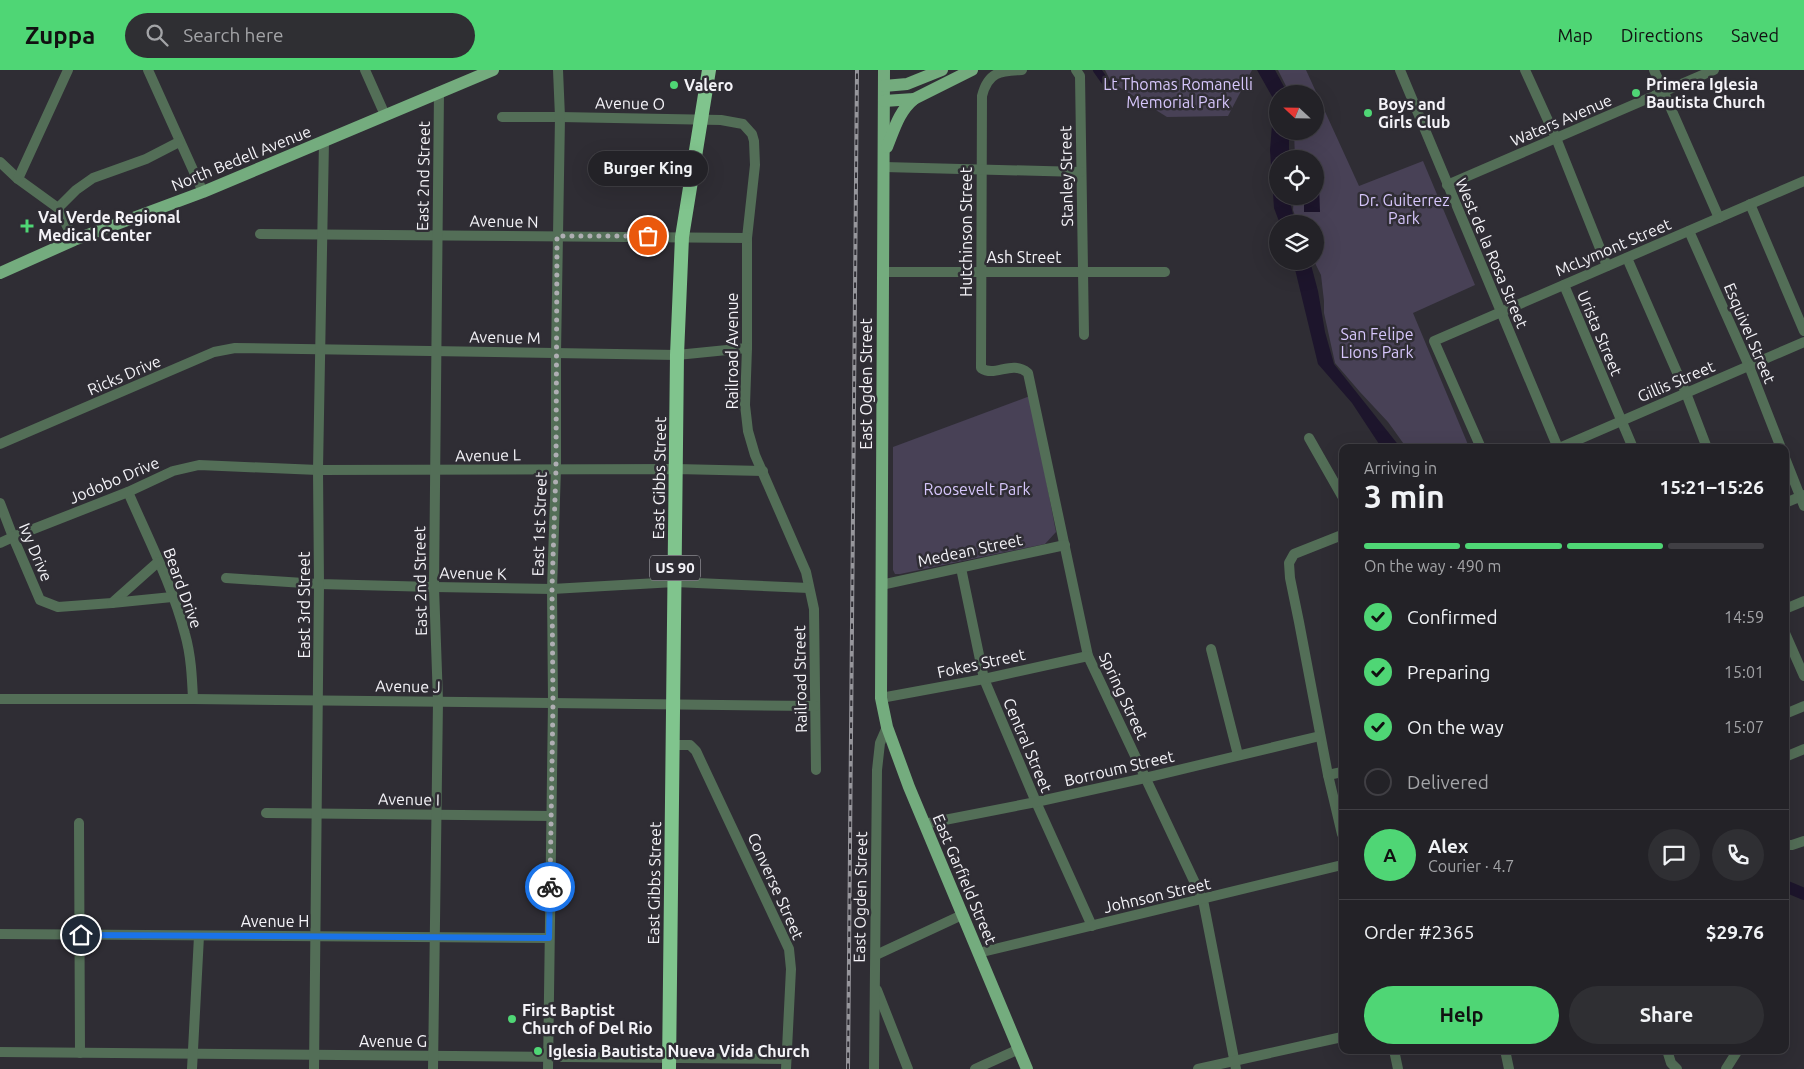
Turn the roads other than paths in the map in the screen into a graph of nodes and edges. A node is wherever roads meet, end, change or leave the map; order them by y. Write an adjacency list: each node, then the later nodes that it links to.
1 (68, 70): 33 (street)
2 (148, 70): 28 (street)
3 (365, 70): 21 (street)
4 (493, 70): 17 (main road, North Bedell Avenue)
5 (558, 70): 22 (street, East 1st Street)
6 (709, 70): 24 (highway, East Gibbs Street / US 90)
7 (884, 70): 16 (main road, East Ogden Street)
8 (942, 70): 16 (main road)
9 (972, 70): 19 (main road)
10 (1022, 70): 31 (street, Hutchinson Street)
11 (1400, 70): 35 (street, West de la Rosa Street)
12 (1525, 70): 26 (street)
13 (1654, 70): 18 (street)
14 (1714, 70): 18 (street, Waters Avenue)
15 (1078, 73): 32 (street, Stanley Street)
16 (884, 86): 20 (main road, East Ogden Street)
17 (439, 92): 21 (main road, North Bedell Avenue); 43 (street, East 2nd Street)
18 (1663, 92): 26 (street, Waters Avenue); 39 (street)
19 (914, 100): 20 (main road); 29 (main road)
20 (884, 101): 29 (main road, East Ogden Street)
21 (385, 115): 27 (main road, North Bedell Avenue)
22 (560, 116): 23 (street, Avenue O); 24 (street, Avenue O); 44 (street, East 1st Street)
23 (502, 117)
24 (701, 120): 25 (street, Avenue O); 45 (highway, East Gibbs Street / US 90)
25 (752, 134): 46 (street, Railroad Avenue)
26 (1556, 138): 35 (street, Waters Avenue); 49 (street)
27 (324, 141): 36 (main road, North Bedell Avenue); 42 (street, East 3rd Street)
28 (180, 142): 36 (street); 38 (street)
29 (884, 161): 31 (street); 50 (main road, East Ogden Street)
30 (0, 162): 33 (street)
31 (982, 170): 32 (street); 51 (street, Hutchinson Street)
32 (1081, 172): 52 (street, Stanley Street)
33 (18, 179): 38 (street)
34 (1804, 181): 37 (street, McLymont Street)
35 (1447, 185): 56 (street, West de la Rosa Street)
36 (203, 192): 47 (main road, North Bedell Avenue)
37 (1750, 204): 39 (street, McLymont Street); 57 (street)
38 (58, 208): 47 (street)
39 (1719, 218): 40 (street, McLymont Street)
40 (1690, 230): 48 (street, McLymont Street); 66 (street, Esquivel Street)
41 (260, 234): 42 (street, Avenue N)
42 (321, 235): 43 (street, Avenue N); 61 (street, East 3rd Street)
43 (437, 235): 44 (street, Avenue N); 63 (street, East 2nd Street)
44 (557, 236): 45 (street, Avenue N); 64 (street, East 1st Street)
45 (682, 237): 46 (street, Avenue N); 65 (highway, East Gibbs Street / US 90)
46 (747, 238): 62 (street, Railroad Avenue)
47 (74, 240): 54 (main road, North Bedell Avenue)
48 (1627, 258): 49 (street, McLymont Street); 68 (street)
49 (1607, 266): 55 (street, McLymont Street)
50 (884, 272): 51 (street, Ash Street); 99 (main road, East Ogden Street)
51 (981, 272): 52 (street, Ash Street); 67 (street, Hutchinson Street)
52 (1083, 272): 53 (street, Ash Street); 58 (street, Stanley Street)
53 (1165, 272)
54 (0, 273)
55 (1564, 285): 56 (street, McLymont Street); 69 (street, Urista Street)
56 (1501, 312): 72 (street, McLymont Street); 73 (street, West de la Rosa Street)
57 (1804, 331)
58 (1084, 335)
59 (1804, 342): 66 (street, Gillis Street)
60 (263, 348): 61 (street, Avenue M); 71 (street, Ricks Drive)
61 (321, 348): 63 (street, Avenue M); 82 (street, East 3rd Street)
62 (747, 348): 65 (street, Avenue M); 84 (street, Railroad Avenue)
63 (436, 351): 64 (street, Avenue M); 83 (street, East 2nd Street)
64 (556, 353): 65 (street, Avenue M); 80 (street, East 1st Street)
65 (677, 355): 81 (highway, East Gibbs Street / US 90)
66 (1749, 366): 68 (street, Gillis Street); 77 (street, Esquivel Street)
67 (981, 368): 93 (street, Spring Street)
68 (1686, 393): 69 (street, Gillis Street); 76 (street)
69 (1622, 421): 74 (street, Gillis Street); 75 (street, Urista Street)
70 (1309, 438): 85 (street)
71 (0, 444)
72 (1478, 444)
73 (1556, 444)
74 (1567, 444)
75 (1631, 444)
76 (1705, 444)
77 (1779, 444)
78 (244, 466): 82 (street, Avenue L); 86 (street, Jodobo Drive)
79 (1789, 467): 87 (street)
80 (556, 469): 81 (street, Avenue L); 83 (street, Avenue L); 101 (street, East 1st Street)
81 (676, 469): 84 (street, Avenue L); 97 (highway, East Gibbs Street / US 90)
82 (318, 470): 83 (street, Avenue L); 98 (street, East 3rd Street)
83 (435, 471): 100 (street, East 2nd Street)
84 (763, 471): 102 (street, Railroad Avenue)
85 (1339, 491)
86 (128, 492): 91 (street, Jodobo Drive); 94 (street, Beard Drive)
87 (1803, 499): 88 (street)
88 (1789, 502)
89 (0, 503): 91 (street, Ivy Drive)
90 (1339, 536): 123 (street)
91 (13, 537): 92 (street, Jodobo Drive); 105 (street, Ivy Drive)
92 (0, 543)
93 (1065, 545): 95 (street, Medean Street); 109 (street, Spring Street)
94 (158, 562): 103 (street, Beard Drive); 105 (street)
95 (961, 568): 99 (street, Medean Street); 111 (street, Central Street)
96 (226, 578): 98 (street, Avenue K)
97 (675, 582): 101 (street, Avenue K); 102 (street, Avenue K); 118 (highway, East Gibbs Street / US 90)
98 (319, 584): 100 (street, Avenue K); 115 (street, East 3rd Street)
99 (881, 586): 112 (main road, East Ogden Street)
100 (434, 587): 101 (street, Avenue K); 116 (street, East 2nd Street)
101 (552, 588): 117 (street, East 1st Street)
102 (809, 588): 119 (street, Railroad Street)
103 (172, 597): 105 (street, Ivy Drive); 114 (street, Beard Drive)
104 (1804, 601): 106 (street)
105 (112, 603)
106 (1789, 607)
107 (1789, 642): 110 (street)
108 (1211, 649): 126 (street)
109 (1088, 656): 111 (street, Fokes Street); 131 (street, Spring Street)
110 (1804, 676)
111 (984, 679): 112 (street, Fokes Street); 132 (street, Central Street)
112 (881, 698): 122 (main road, East Garfield Street)
113 (0, 699): 114 (street, Avenue J)
114 (193, 699): 115 (street, Avenue J)
115 (318, 700): 116 (street, Avenue J); 134 (street, East 3rd Street)
116 (438, 701): 117 (street, Avenue J); 135 (street, East 2nd Street)
117 (553, 702): 118 (street, Avenue J); 136 (street, East 1st Street)
118 (673, 703): 119 (street, Avenue J); 124 (highway, East Gibbs Street / US 90)
119 (815, 706): 128 (street, Railroad Street)
120 (1804, 706): 121 (street)
121 (1789, 712)
122 (887, 727): 139 (main road, East Garfield Street); 153 (street, East Ogden Street)
123 (1320, 736): 126 (street, Borroum Street); 130 (street)
124 (673, 745): 167 (highway, East Gibbs Street / US 90); 168 (street, Converse Street)
125 (1804, 749): 127 (street)
126 (1238, 755): 131 (street, Borroum Street)
127 (1789, 755)
128 (816, 770)
129 (1339, 773): 130 (street)
130 (1328, 775): 137 (street)
131 (1145, 778): 132 (street, Borroum Street); 143 (street, Spring Street)
132 (1036, 802): 139 (street, Borroum Street); 145 (street, Central Street)
133 (266, 813): 134 (street, Avenue I)
134 (317, 813): 135 (street, Avenue I); 149 (street, East 3rd Street)
135 (436, 815): 136 (street, Avenue I); 150 (street, East 2nd Street)
136 (551, 816): 151 (street, East 1st Street)
137 (1339, 821)
138 (79, 823): 147 (street)
139 (924, 824): 144 (main road, East Garfield Street)
140 (1804, 841): 141 (street)
141 (1789, 845)
142 (1339, 867): 143 (street, Johnson Street)
143 (1203, 900): 145 (street, Johnson Street); 169 (street, Spring Street)
144 (962, 915): 152 (main road, East Garfield Street); 153 (street)
145 (1092, 926): 152 (street, Johnson Street)
146 (0, 934): 147 (street, Avenue H)
147 (81, 935): 148 (street, Avenue H); 158 (street)
148 (199, 936): 149 (street, Avenue H); 159 (street)
149 (316, 936): 150 (street, Avenue H); 164 (street, East 3rd Street)
150 (435, 937): 151 (street, Avenue H); 165 (street, East 2nd Street)
151 (549, 938): 166 (street, East 1st Street)
152 (978, 953): 156 (main road, East Garfield Street)
153 (876, 955): 154 (street, East Ogden Street)
154 (875, 984): 174 (street, East Ogden Street); 175 (street)
155 (1339, 1037): 169 (street)
156 (1019, 1049): 176 (street); 177 (main road, East Garfield Street)
157 (0, 1052): 158 (street, Avenue G)
158 (80, 1053): 159 (street, Avenue G)
159 (192, 1054): 164 (street, Avenue G); 170 (street)
160 (1395, 1054): 179 (street)
161 (1506, 1054): 180 (street)
162 (1668, 1054): 181 (street)
163 (1735, 1054): 182 (street)
164 (315, 1055): 165 (street, Avenue G); 171 (street, East 3rd Street)
165 (433, 1056): 166 (street, Avenue G); 172 (street, East 2nd Street)
166 (548, 1057): 167 (street, Avenue G); 173 (street, East 1st Street)
167 (669, 1063): 168 (street, Avenue G)
168 (786, 1064)
169 (1235, 1065): 178 (street)
170 (192, 1069)
171 (314, 1069)
172 (433, 1069)
173 (548, 1069)
174 (874, 1069)
175 (908, 1069)
176 (975, 1069)
177 (1027, 1069)
178 (1198, 1069)
179 (1398, 1069)
180 (1509, 1069)
181 (1677, 1069)
182 (1726, 1069)

